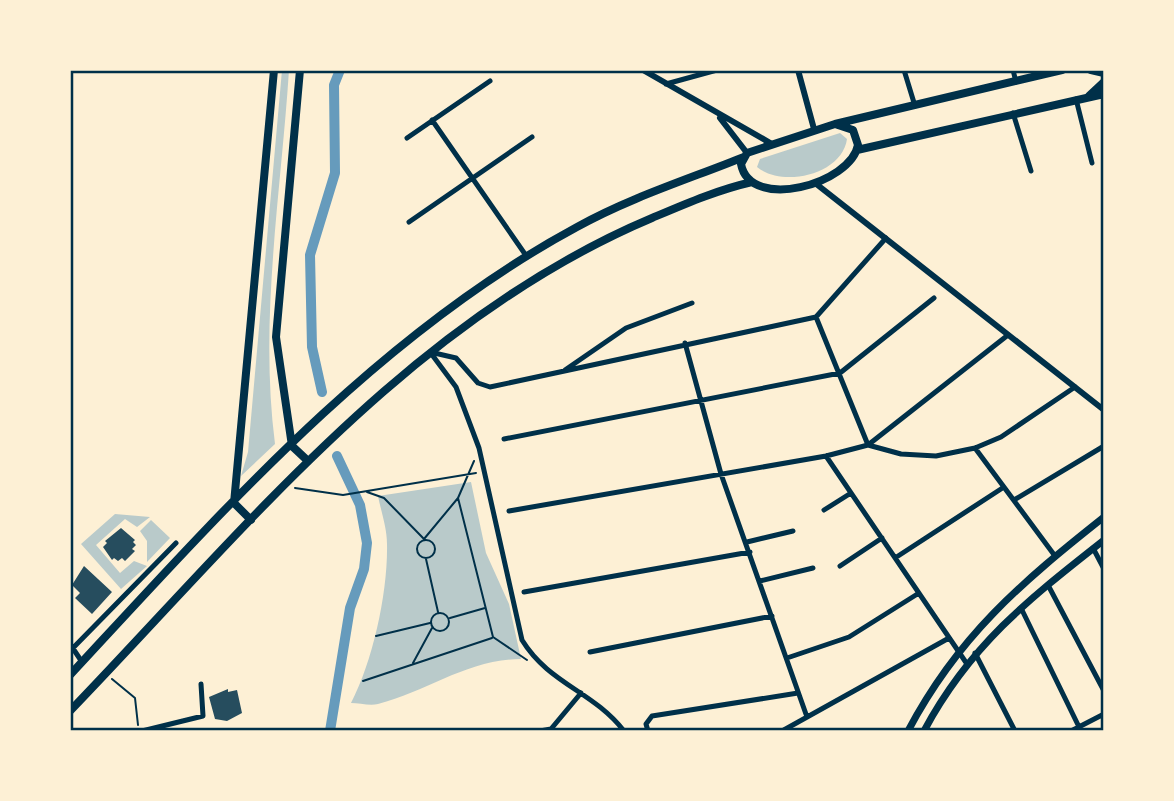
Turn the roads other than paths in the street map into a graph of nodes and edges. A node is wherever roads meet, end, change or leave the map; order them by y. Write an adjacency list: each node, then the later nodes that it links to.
1 (274, 70): 57 (main road)
2 (300, 70): 48 (main road)
3 (643, 70): 12 (street)
4 (717, 70): 12 (street)
5 (798, 70): 21 (street)
6 (904, 70): 16 (street)
7 (1013, 70): 11 (street)
8 (1062, 70): 11 (main road)
9 (1100, 76): 14 (main road)
10 (490, 81): 19 (street)
11 (1016, 82): 16 (main road)
12 (665, 84): 18 (street)
13 (1104, 94): 14 (main road)
14 (1088, 96): 15 (main road)
15 (1076, 99): 17 (main road); 27 (street)
16 (915, 106): 20 (main road)
17 (1013, 112): 25 (main road); 28 (street)
18 (717, 114): 24 (street); 26 (street)
19 (432, 120): 23 (street); 29 (street)
20 (835, 124): 21 (main road); 25 (main road)
21 (814, 129): 24 (main road)
22 (532, 137): 29 (street)
23 (407, 138)
24 (772, 144): 26 (main road)
25 (857, 150): 31 (main road)
26 (745, 155): 30 (main road); 34 (main road)
27 (1093, 163)
28 (1031, 171)
29 (471, 177): 32 (street); 34 (street)
30 (752, 182): 31 (main road); 40 (main road)
31 (815, 183): 33 (street)
32 (409, 222)
33 (886, 238): 37 (street); 38 (street)
34 (527, 257): 48 (main road)
35 (934, 298): 42 (street)
36 (692, 303): 41 (street)
37 (816, 317): 39 (street); 42 (street)
38 (1008, 335): 43 (street); 47 (street)
39 (685, 343): 41 (street); 44 (street)
40 (430, 352): 41 (street); 52 (main road); 91 (street)
41 (563, 372)
42 (840, 373): 44 (street); 47 (street)
43 (1075, 387): 45 (street); 50 (street)
44 (701, 400): 46 (street); 53 (street)
45 (1104, 410)
46 (505, 439)
47 (868, 445): 50 (street); 51 (street)
48 (292, 446): 52 (main road); 57 (main road)
49 (1104, 446): 56 (street)
50 (975, 448): 54 (street)
51 (826, 456): 53 (street); 55 (street)
52 (308, 461): 61 (main road)
53 (721, 474): 59 (street); 65 (street)
54 (1004, 487): 56 (street); 70 (street)
55 (851, 493): 58 (street); 63 (street)
56 (1014, 500): 69 (street)
57 (234, 503): 61 (main road); 86 (main road)
58 (824, 510)
59 (509, 511)
60 (1104, 517): 69 (main road)
61 (251, 520): 93 (main road)
62 (793, 531): 65 (street)
63 (882, 538): 70 (street); 71 (street)
64 (1104, 540): 67 (main road)
65 (747, 542): 68 (street)
66 (176, 543): 81 (street)
67 (1093, 548): 73 (street); 75 (main road)
68 (750, 552): 74 (street); 76 (street)
69 (1055, 556): 83 (main road)
70 (895, 558): 77 (street)
71 (840, 566)
72 (813, 568): 74 (street)
73 (1104, 569)
74 (760, 582): 79 (street)
75 (1048, 585): 78 (main road); 90 (street)
76 (524, 592)
77 (919, 593): 80 (street); 85 (street)
78 (1021, 608): 84 (main road); 97 (street)
79 (772, 616): 82 (street); 85 (street)
80 (949, 638): 83 (street); 95 (street)
81 (71, 648): 86 (street)
82 (590, 652)
83 (958, 652): 87 (street); 103 (main road)
84 (975, 653): 87 (main road); 105 (street)
85 (787, 658): 92 (street)
86 (82, 662): 88 (main road)
87 (967, 664): 104 (main road)
88 (70, 675)
89 (201, 684): 98 (street)
90 (1104, 691)
91 (581, 693): 100 (street); 101 (street)
92 (798, 693): 95 (street); 96 (street)
93 (70, 711)
94 (1104, 714): 97 (street)
95 (807, 718): 102 (street)
96 (647, 727)
97 (1080, 729): 106 (street)
98 (150, 730): 99 (street)
99 (140, 731)
100 (540, 731)
101 (624, 731)
102 (782, 731)
103 (908, 731)
104 (924, 731)
105 (1015, 731)
106 (1071, 731)

